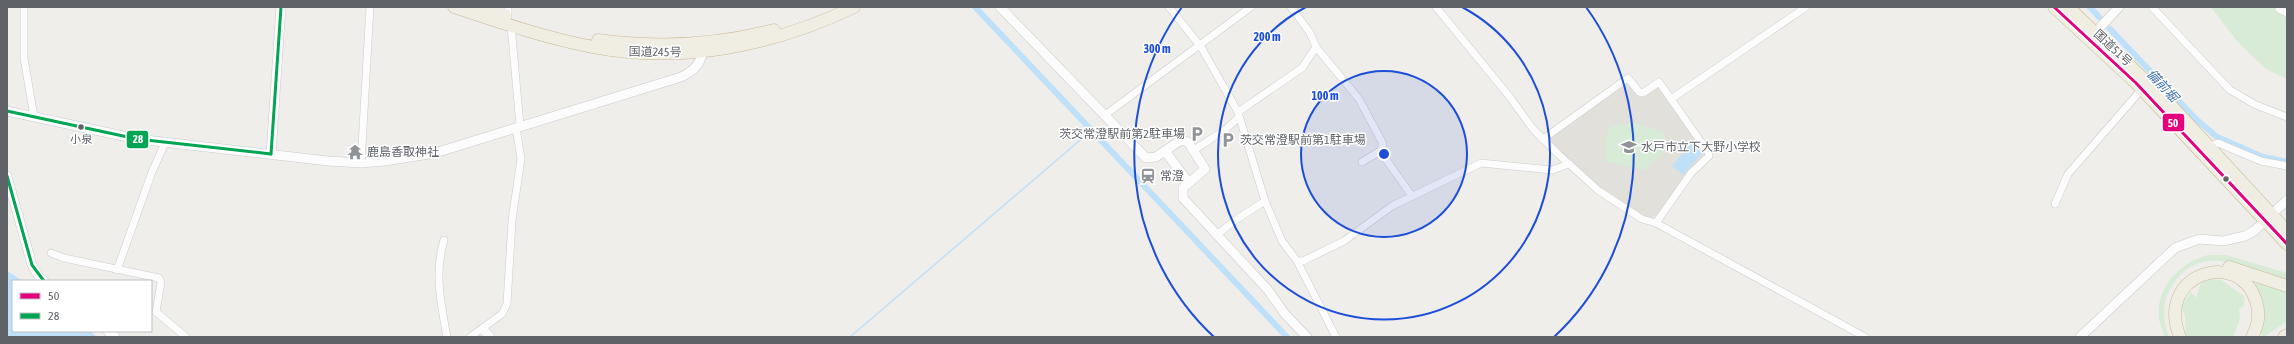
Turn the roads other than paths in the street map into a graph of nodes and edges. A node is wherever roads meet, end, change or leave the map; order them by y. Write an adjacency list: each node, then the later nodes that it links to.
1 (24, 7): 30 (street)
2 (281, 7): 39 (street)
3 (370, 7): 41 (street)
4 (454, 7): 20 (highway, 国道245号)
5 (482, 7): 20 (highway, 国道245号)
6 (837, 7): 22 (highway, 国道245号)
7 (854, 7): 22 (highway, 国道245号)
8 (1000, 7): 29 (street)
9 (1169, 7): 23 (street)
10 (1251, 7): 23 (street)
11 (1291, 7): 24 (street)
12 (1436, 7): 33 (street)
13 (1806, 7): 26 (street)
14 (2054, 7): 21 (highway, 国道51号)
15 (2119, 7): 21 (street)
16 (2152, 7): 31 (street)
17 (2072, 8): 21 (highway, 国道51号)
18 (2279, 9): 19 (street)
19 (2287, 13)
20 (509, 16): 22 (highway, 国道245号); 32 (street)
21 (2099, 28): 25 (highway, 国道51号); 35 (highway, 国道51号)
22 (702, 47): 32 (street)
23 (1201, 47): 28 (street); 29 (street)
24 (1316, 47): 28 (street); 38 (street)
25 (2142, 89): 49 (street); 50 (highway, 国道51号)
26 (1671, 99): 33 (street); 51 (street)
27 (7, 111): 30 (street)
28 (1238, 114): 36 (street); 48 (street)
29 (1105, 116): 37 (street)
30 (34, 117): 34 (street)
31 (2287, 117)
32 (518, 126): 41 (street); 61 (street)
33 (1543, 139): 42 (street)
34 (166, 141): 39 (street); 58 (street)
35 (2209, 147): 43 (street); 50 (highway, 国道51号)
36 (1194, 150): 37 (street); 45 (street)
37 (1165, 151): 45 (street)
38 (1380, 151): 40 (street); 46 (street)
39 (271, 154): 41 (street)
40 (1362, 162)
41 (361, 163)
42 (1569, 164): 46 (street); 51 (street)
43 (2287, 166)
44 (7, 176): 59 (street)
45 (1188, 182): 53 (street)
46 (1412, 196): 57 (street)
47 (2287, 200): 50 (street)
48 (1265, 201): 53 (street); 57 (street)
49 (2055, 204)
50 (2269, 218): 52 (highway, 国道51号); 55 (highway, 国道51号); 70 (street)
51 (1656, 223): 69 (street)
52 (2287, 231)
53 (1217, 235): 67 (street)
54 (444, 240): 64 (street)
55 (2287, 244)
56 (51, 253): 58 (street)
57 (1298, 261): 68 (street)
58 (117, 270): 63 (street)
59 (43, 280)
60 (2287, 286): 71 (highway)
61 (483, 329): 65 (street); 66 (street)
62 (2287, 335): 74 (highway)
63 (186, 337)
64 (446, 337)
65 (470, 337)
66 (490, 337)
67 (1307, 337)
68 (1336, 337)
69 (1865, 337)
70 (2080, 337)
71 (2174, 337)
72 (2180, 337): 73 (highway)
73 (2252, 337)
74 (2284, 337)

